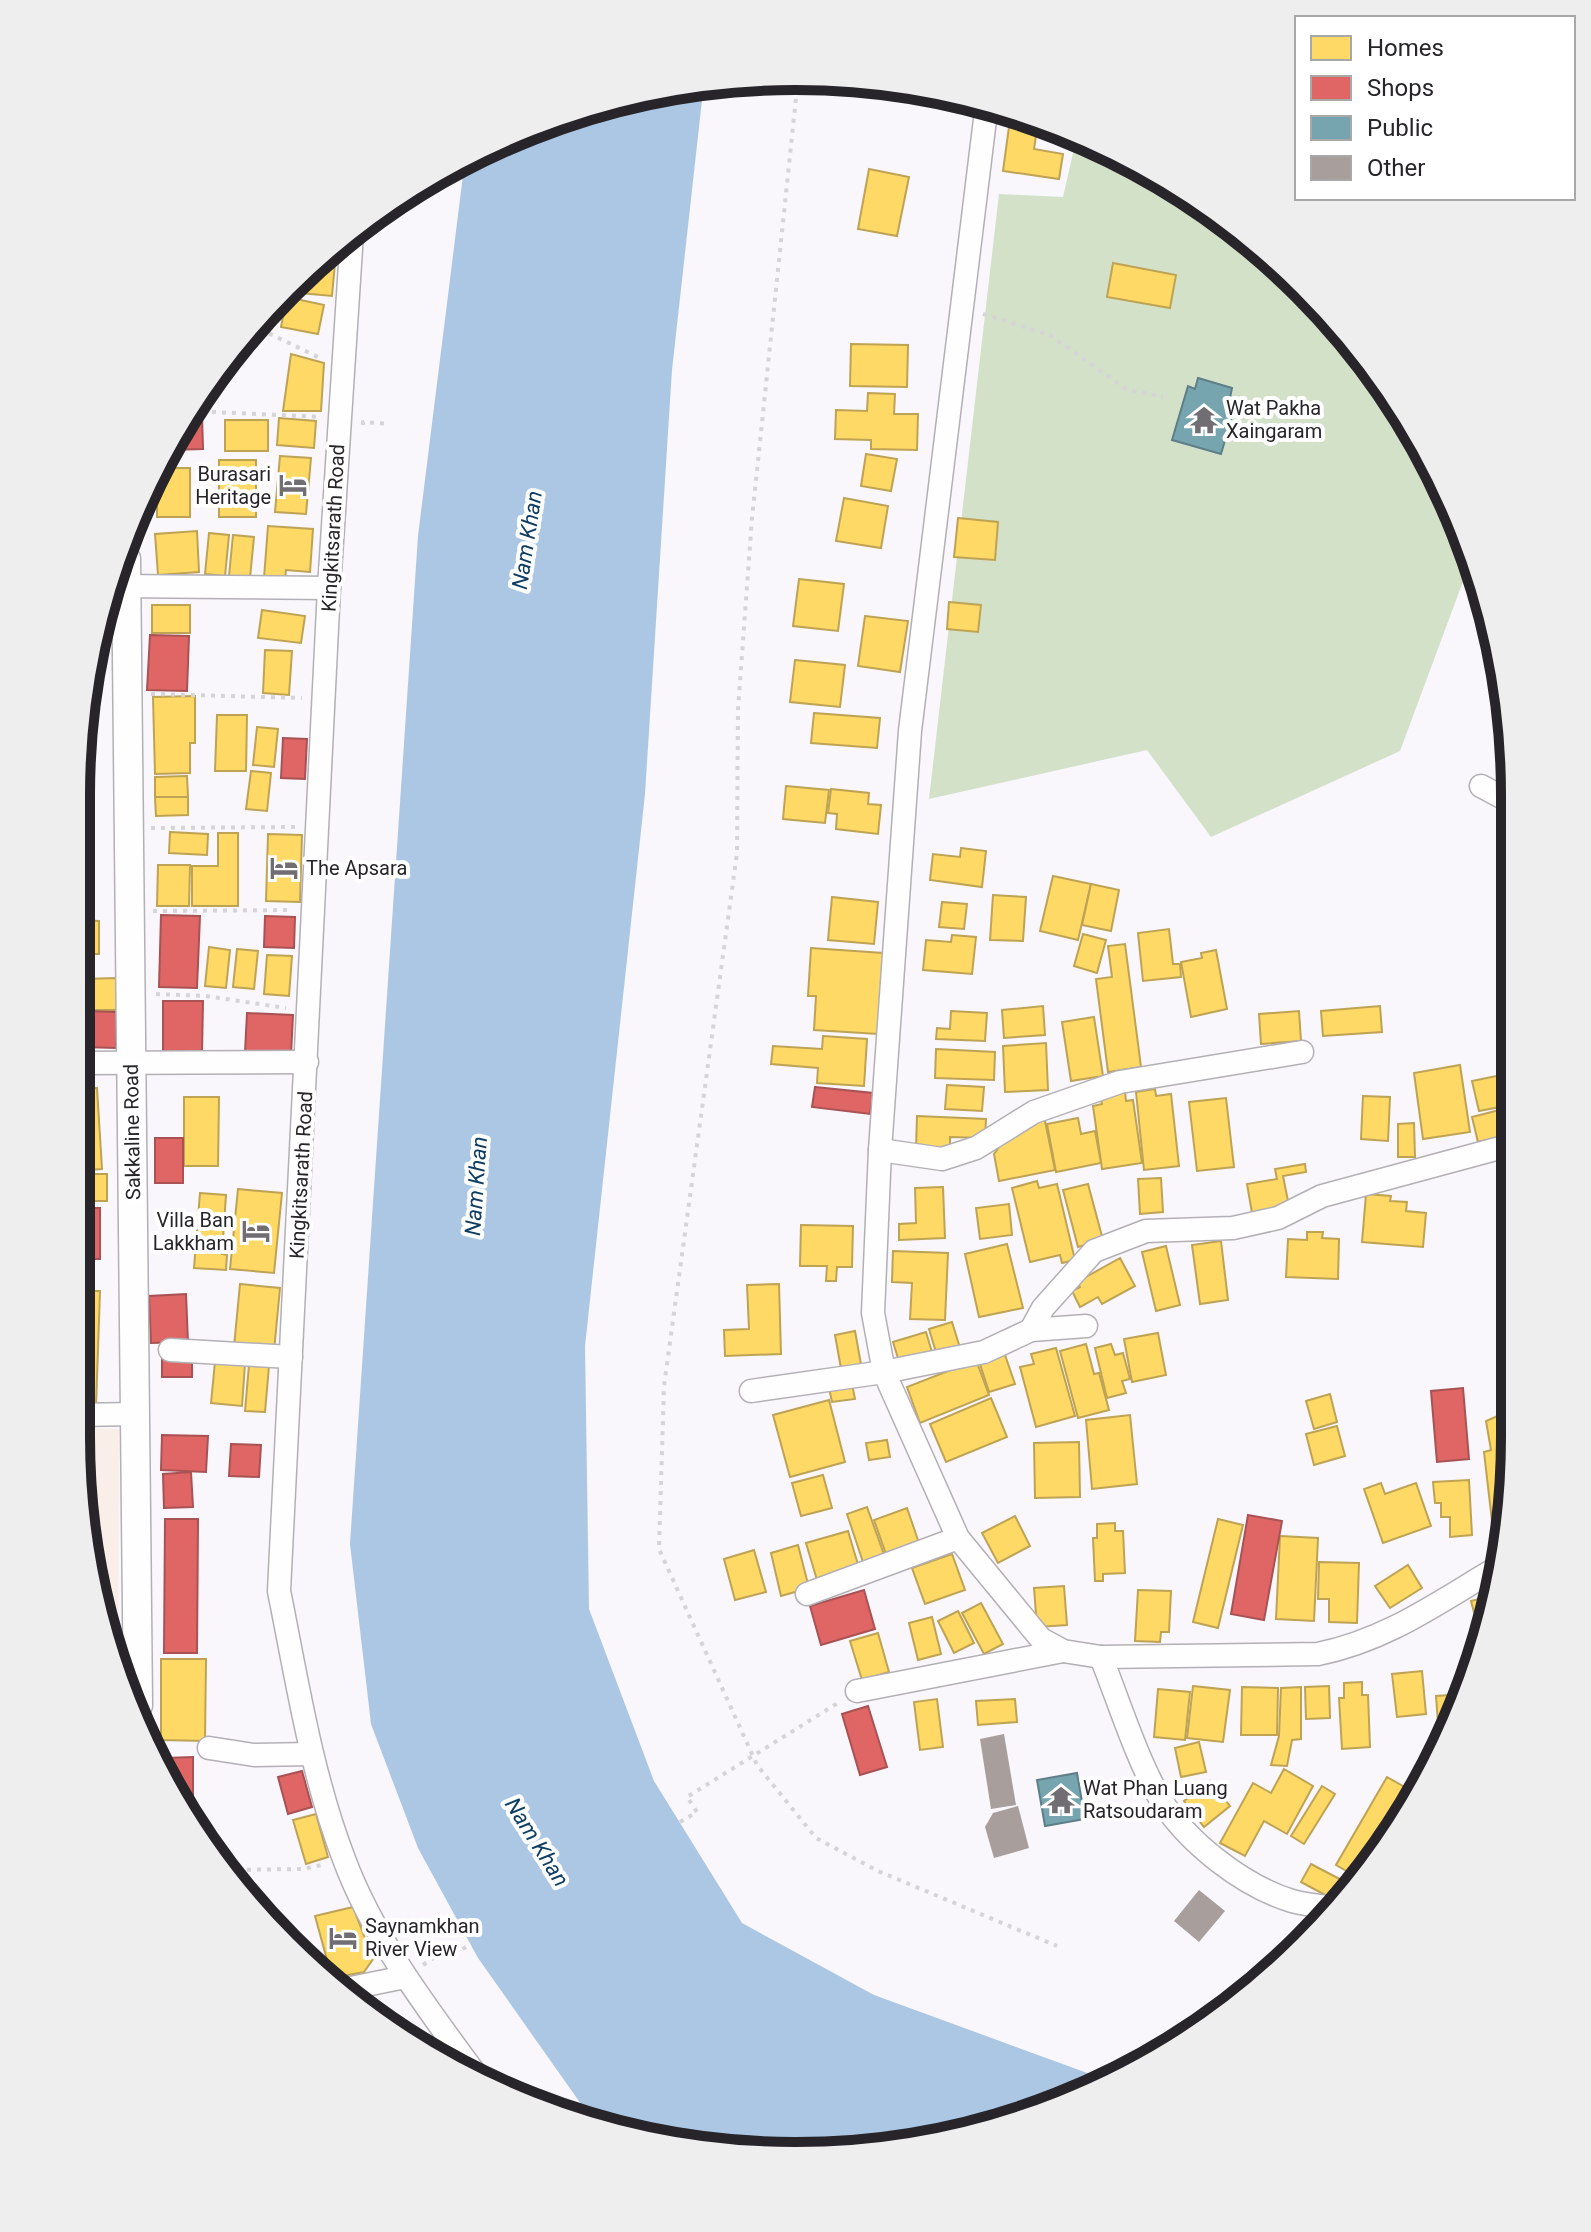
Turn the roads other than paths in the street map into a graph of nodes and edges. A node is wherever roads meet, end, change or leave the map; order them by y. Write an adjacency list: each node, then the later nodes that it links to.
1 (985, 116): 13 (street)
2 (351, 248): 5 (street, Kingkitsarath Road)
3 (125, 577): 5 (street)
4 (123, 582): 11 (main road, Sakkaline Road)
5 (329, 588): 9 (street, Kingkitsarath Road)
6 (1481, 786): 7 (street)
7 (1501, 797)
8 (1302, 1052): 13 (street)
9 (307, 1062): 11 (street); 17 (street, Kingkitsarath Road)
10 (90, 1063): 11 (street)
11 (131, 1063): 16 (main road, Sakkaline Road)
12 (1501, 1148): 15 (street)
13 (880, 1150): 18 (street)
14 (1086, 1326): 15 (street)
15 (1031, 1330): 18 (street)
16 (151, 1350): 17 (street); 20 (main road, Sakkaline Road)
17 (291, 1357): 30 (street, Kingkitsarath Road)
18 (884, 1372): 19 (street); 22 (street)
19 (751, 1391)
20 (135, 1414): 21 (street); 27 (main road, Sakkaline Road)
21 (90, 1415)
22 (958, 1538): 24 (street); 25 (street)
23 (1487, 1574): 26 (street)
24 (807, 1594)
25 (1063, 1651): 26 (street); 28 (street)
26 (1101, 1657): 31 (street)
27 (138, 1690)
28 (857, 1691)
29 (209, 1748): 30 (street)
30 (312, 1754): 32 (street, Kingkitsarath Road)
31 (1322, 1906)
32 (405, 1977): 33 (street); 34 (street, Kingkitsarath Road)
33 (355, 1987)
34 (464, 2059)

